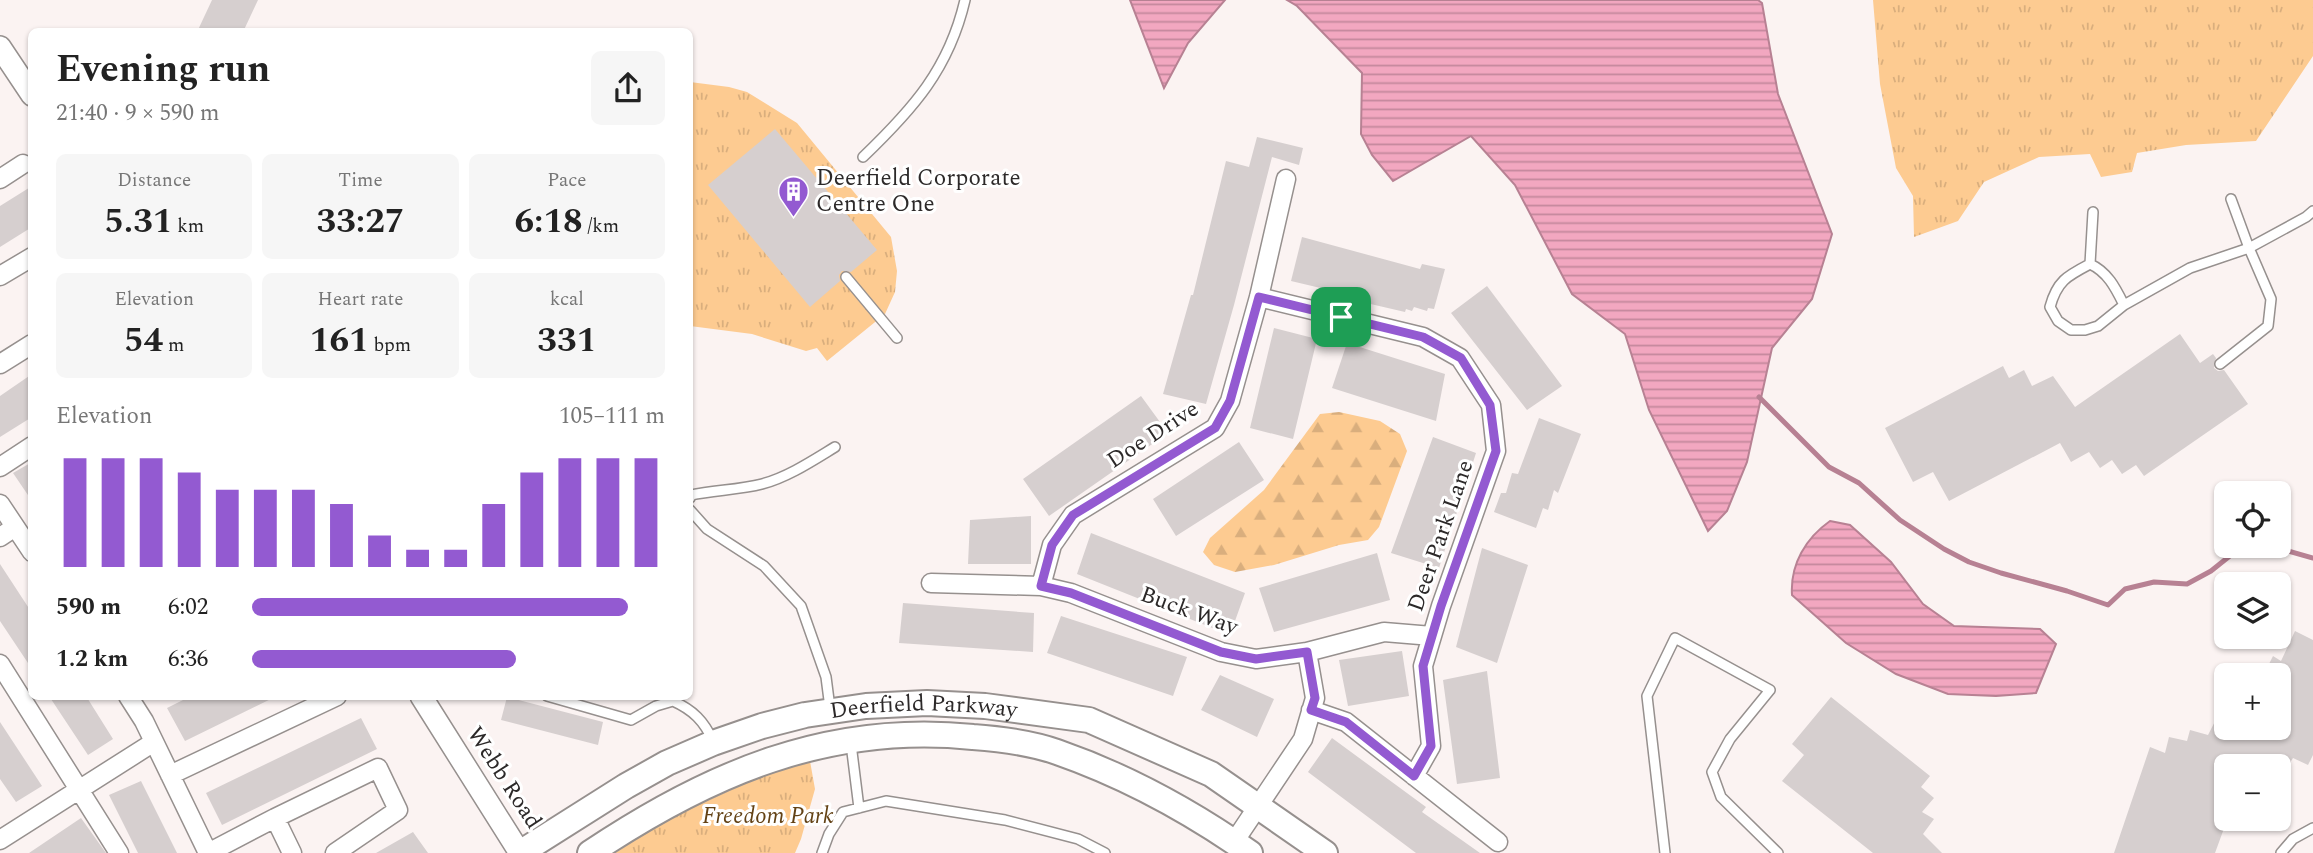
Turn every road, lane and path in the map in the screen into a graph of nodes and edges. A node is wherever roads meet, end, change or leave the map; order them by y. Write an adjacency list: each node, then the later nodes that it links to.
1 (965, 0): 4 (lane)
2 (0, 47): 3 (street)
3 (28, 89)
4 (863, 157)
5 (23, 164): 6 (street)
6 (0, 179)
7 (1286, 179): 16 (street, Doe Drive)
8 (2231, 199): 11 (lane)
9 (2313, 211): 11 (lane)
10 (2093, 212): 13 (lane)
11 (2249, 248): 17 (lane); 20 (lane)
12 (28, 259): 14 (street)
13 (2090, 264): 17 (lane); 17 (lane)
14 (0, 276)
15 (846, 276): 18 (lane)
16 (1259, 297): 31 (street, Doe Drive); 32 (street, Deer Park Lane)
17 (2124, 305)
18 (897, 338)
19 (28, 347): 21 (street)
20 (2220, 364)
21 (0, 365)
22 (835, 447): 25 (lane)
23 (28, 449): 24 (street)
24 (0, 467)
25 (693, 495)
26 (0, 504): 28 (street)
27 (693, 513): 39 (lane)
28 (8, 532): 29 (street)
29 (28, 549)
30 (931, 583): 31 (street, Buck Way)
31 (1041, 586): 33 (street, Buck Way)
32 (1432, 636): 33 (street, Buck Way); 45 (street, Deer Park Lane)
33 (1307, 652): 40 (street)
34 (0, 664): 46 (street)
35 (137, 700): 42 (street)
36 (329, 700): 44 (street)
37 (424, 700): 58 (street, Webb Road)
38 (561, 700): 43 (lane)
39 (830, 710): 43 (main road, Deerfield Parkway); 47 (main road, Deerfield Parkway)
40 (1311, 710): 45 (street); 47 (street)
41 (851, 739): 48 (lane); 53 (main road, Deerfield Parkway); 59 (main road, Deerfield Parkway)
42 (154, 742): 44 (street); 46 (street)
43 (713, 743): 58 (main road, Deerfield Parkway)
44 (170, 775): 55 (street)
45 (1414, 776): 52 (street)
46 (80, 790): 51 (street); 54 (street)
47 (1258, 807): 53 (street); 62 (main road, Deerfield Parkway)
48 (859, 808): 60 (lane); 61 (lane)
49 (275, 818): 55 (street); 56 (street); 57 (street)
50 (2313, 828): 65 (lane)
51 (0, 840)
52 (1498, 842)
53 (1237, 849)
54 (119, 853)
55 (208, 853)
56 (292, 853)
57 (335, 853)
58 (520, 853)
59 (590, 853)
60 (822, 853)
61 (1105, 853)
62 (1325, 853)
63 (1665, 853): 64 (lane)
64 (1778, 853)
65 (2281, 853)

